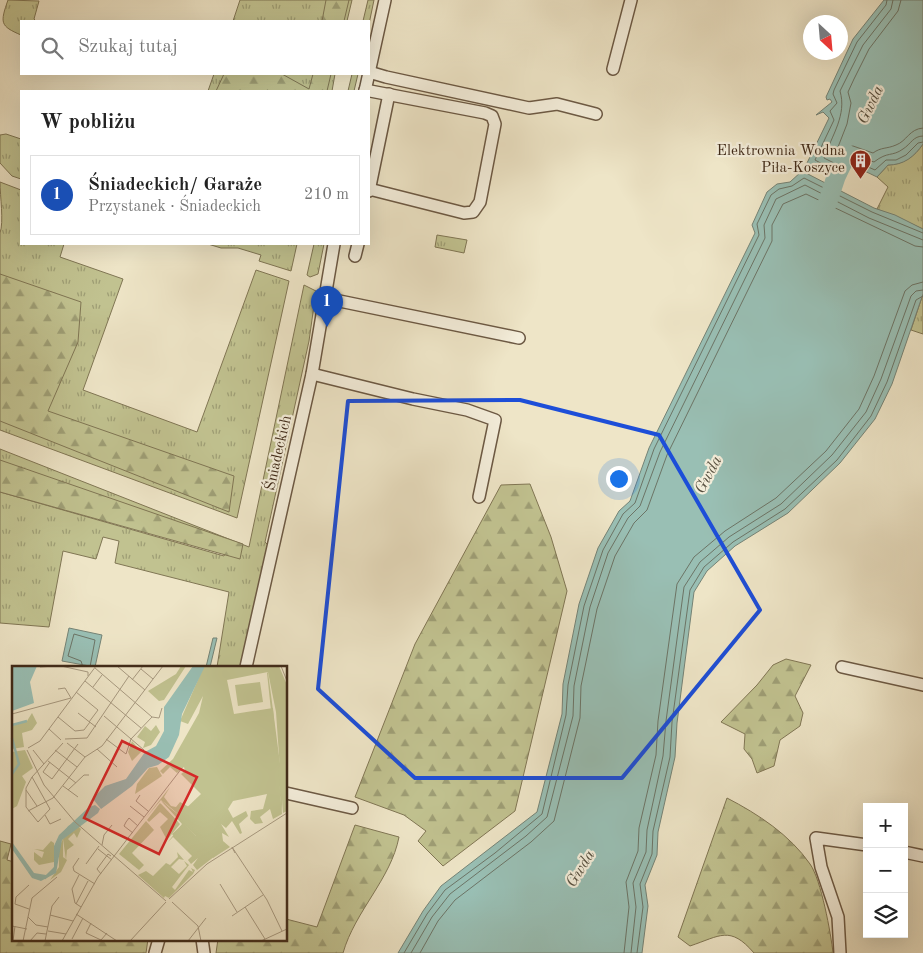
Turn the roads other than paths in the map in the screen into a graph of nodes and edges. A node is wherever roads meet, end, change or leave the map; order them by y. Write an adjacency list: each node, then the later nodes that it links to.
1 (385, 0): 4 (street)
2 (631, 0): 3 (street)
3 (612, 69)
4 (370, 72): 9 (street)
5 (369, 75): 6 (street)
6 (365, 90)
7 (370, 91): 8 (street)
8 (389, 94): 10 (street); 11 (street)
9 (596, 114)
10 (370, 185)
11 (370, 190)
12 (334, 245): 15 (street, Śniadeckich)
13 (358, 245): 14 (street)
14 (355, 256)
15 (325, 298): 16 (street); 17 (street, Śniadeckich)
16 (519, 338)
17 (312, 374): 18 (street); 19 (street, Śniadeckich)
18 (479, 497)
19 (246, 666)
20 (842, 666): 21 (street)
21 (923, 685)
22 (288, 793): 23 (street)
23 (352, 808)
24 (863, 844): 31 (street)
25 (908, 853): 26 (street)
26 (923, 856)
27 (159, 940): 29 (street)
28 (202, 940): 30 (street)
29 (155, 953)
30 (204, 953)
31 (840, 953)

